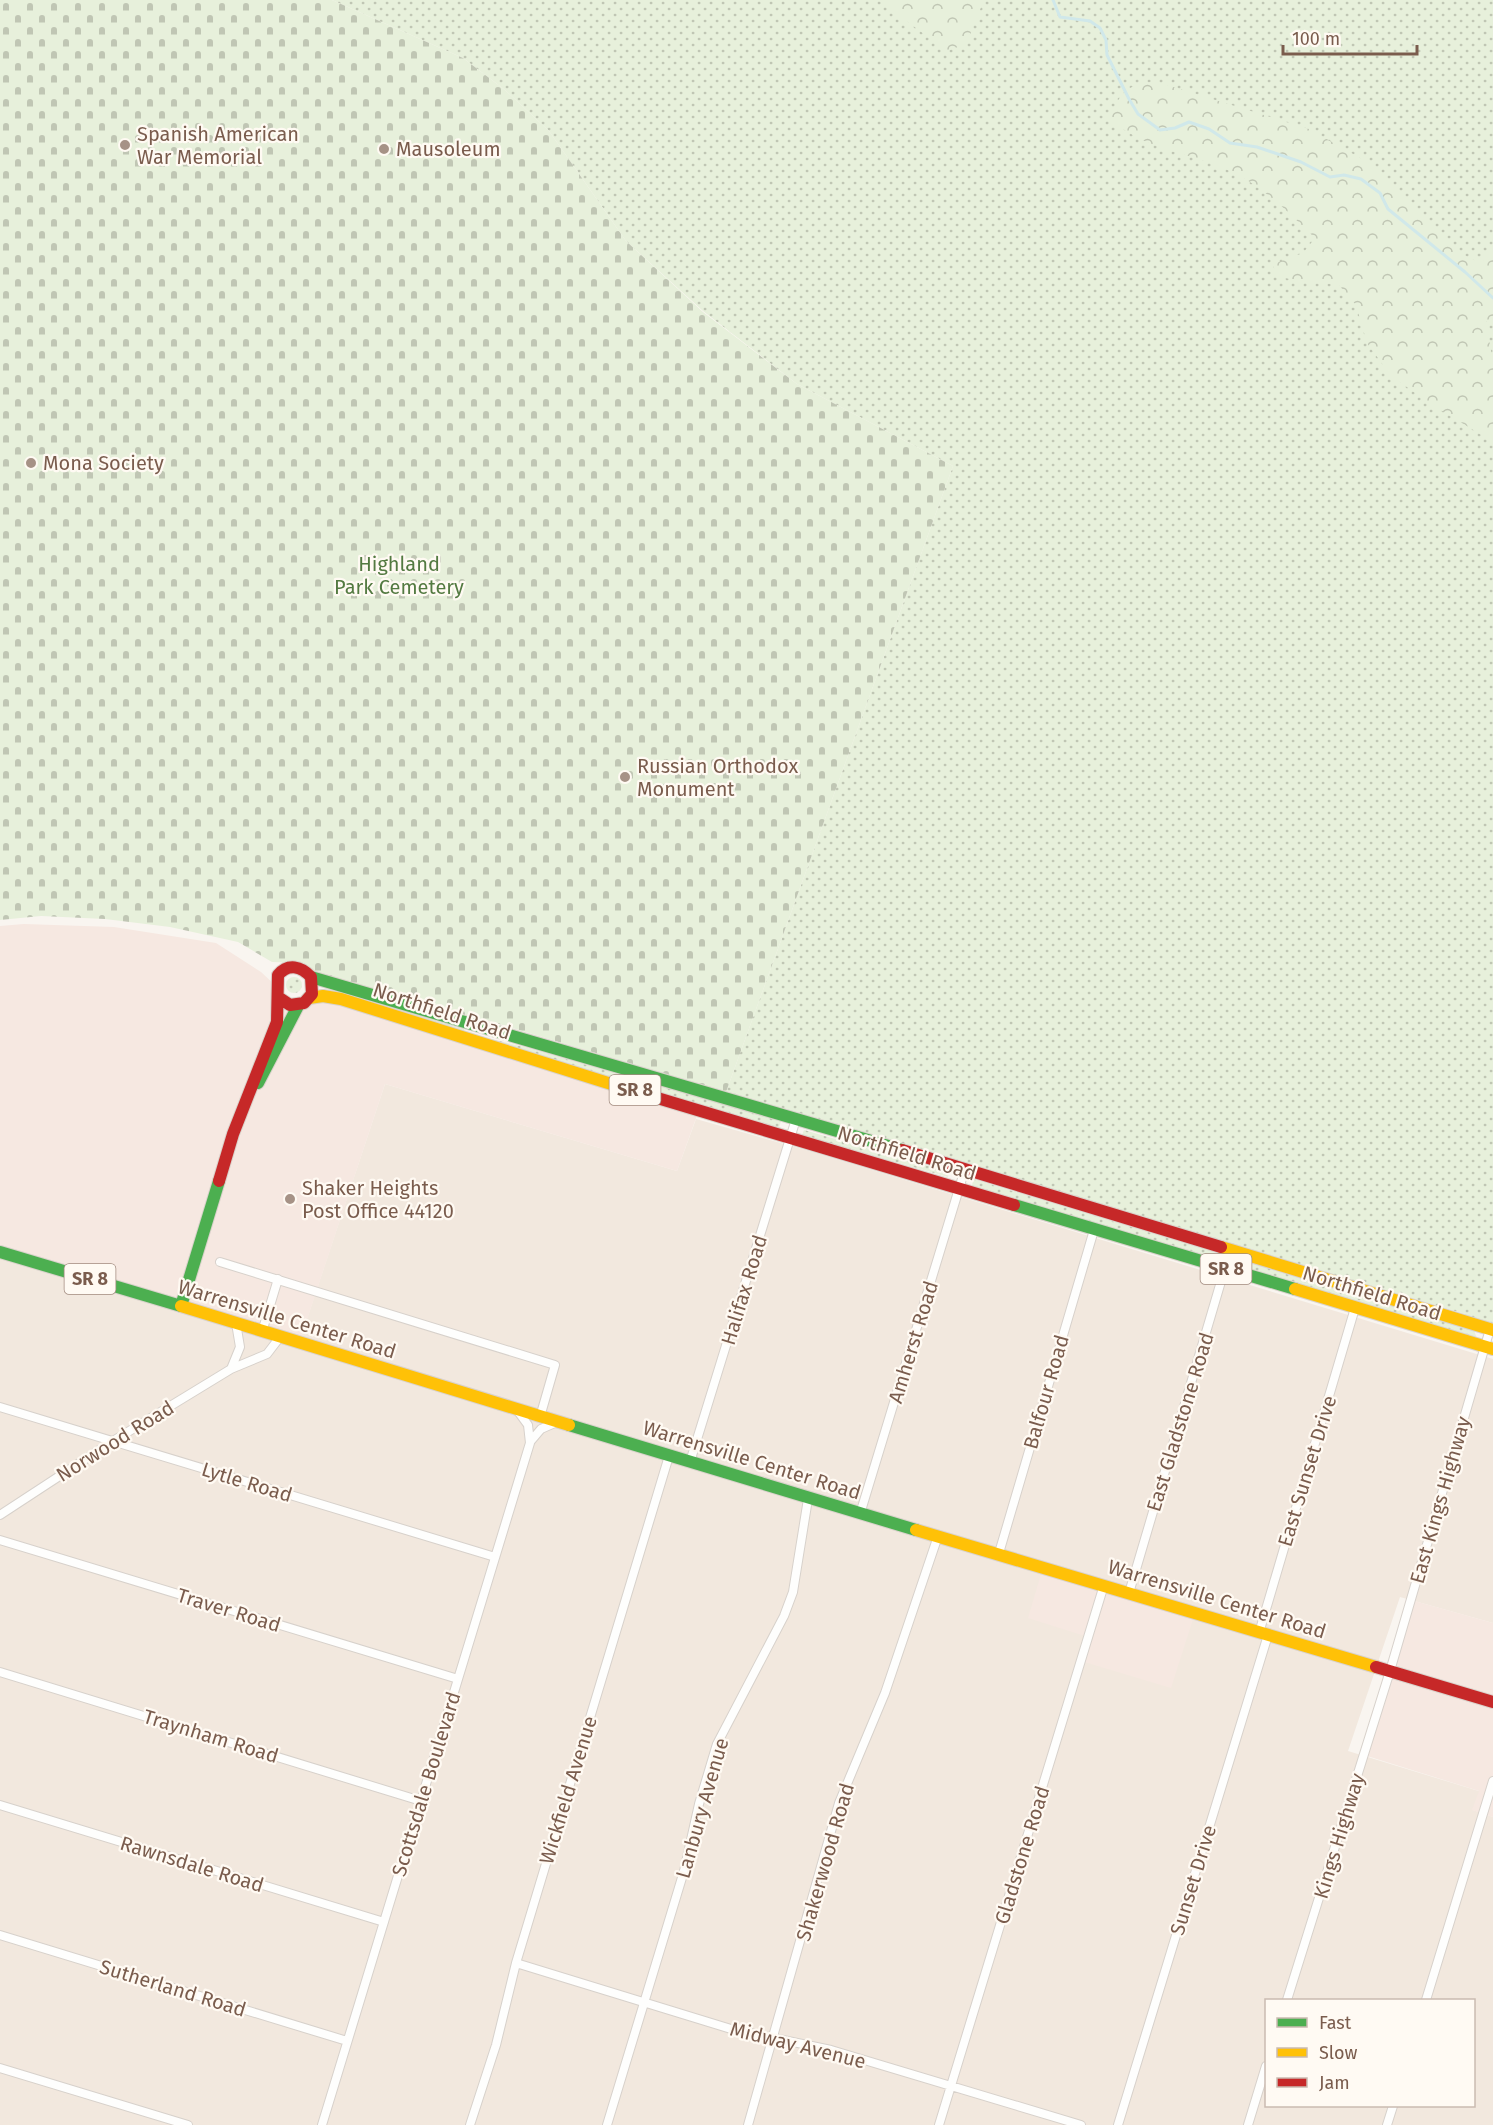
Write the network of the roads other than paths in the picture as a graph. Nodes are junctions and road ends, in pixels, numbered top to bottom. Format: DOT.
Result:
graph roads {
  1 [pos="311,977"];
  2 [pos="278,997"];
  3 [pos="304,1001"];
  4 [pos="244,1105"];
  5 [pos="796,1119"];
  6 [pos="790,1138"];
  7 [pos="965,1169"];
  8 [pos="959,1189"];
  9 [pos="1094,1230"];
  10 [pos="1230,1251"];
  11 [pos="0,1252"];
  12 [pos="220,1262"];
  13 [pos="1225,1269"];
  14 [pos="278,1279"];
  15 [pos="181,1306"];
  16 [pos="1355,1308"];
  17 [pos="236,1323"];
  18 [pos="1492,1330"];
  19 [pos="262,1332"];
  20 [pos="280,1337"];
  21 [pos="1489,1348"];
  22 [pos="231,1369"];
  23 [pos="0,1407"];
  24 [pos="517,1410"];
  25 [pos="540,1417"];
  26 [pos="558,1422"];
  27 [pos="113,1441"];
  28 [pos="530,1443"];
  29 [pos="669,1456"];
  30 [pos="690,1462"];
  31 [pos="808,1498"];
  32 [pos="860,1514"];
  33 [pos="0,1515"];
  34 [pos="938,1536"];
  35 [pos="0,1540"];
  36 [pos="999,1553"];
  37 [pos="495,1557"];
  38 [pos="1104,1585"];
  39 [pos="1129,1593"];
  40 [pos="1264,1634"];
  41 [pos="1390,1671"];
  42 [pos="0,1672"];
  43 [pos="458,1679"];
  44 [pos="1493,1702"];
  45 [pos="1493,1781"];
  46 [pos="421,1801"];
  47 [pos="0,1805"];
  48 [pos="384,1922"];
  49 [pos="0,1935"];
  50 [pos="516,1963"];
  51 [pos="1288,1999"];
  52 [pos="1427,1999"];
  53 [pos="644,2002"];
  54 [pos="774,2036"];
  55 [pos="346,2041"];
  56 [pos="0,2068"];
  57 [pos="1265,2069"];
  58 [pos="951,2087"];
  59 [pos="1393,2107"];
  60 [pos="188,2125"];
  61 [pos="322,2125"];
  62 [pos="470,2125"];
  63 [pos="607,2125"];
  64 [pos="748,2125"];
  65 [pos="939,2125"];
  66 [pos="1081,2125"];
  67 [pos="1118,2125"];
  68 [pos="1248,2125"];
  69 [pos="1387,2125"];
  1 -- 2 [label="main road, SR 8"];
  1 -- 3 [label="main road"];
  1 -- 5 [label="main road, Northfield Road / SR 8"];
  2 -- 3 [label="main road"];
  2 -- 4 [label="main road, SR 8"];
  3 -- 4 [label="main road, SR 8"];
  3 -- 6 [label="main road, Northfield Road / SR 8"];
  4 -- 15 [label="main road, SR 8"];
  5 -- 6 [label="street, Halifax Road"];
  5 -- 7 [label="main road, Northfield Road / SR 8"];
  6 -- 8 [label="main road, Northfield Road / SR 8"];
  6 -- 30 [label="street, Halifax Road"];
  7 -- 8 [label="street, Amherst Road"];
  7 -- 10 [label="main road, Northfield Road / SR 8"];
  8 -- 9 [label="main road, Northfield Road / SR 8"];
  8 -- 32 [label="street, Amherst Road"];
  9 -- 13 [label="main road, Northfield Road / SR 8"];
  9 -- 36 [label="street, Balfour Road"];
  10 -- 13 [label="street, East Gladstone Road"];
  10 -- 18 [label="main road, Northfield Road / SR 8"];
  11 -- 15 [label="main road, Warrensville Center Road / SR 8"];
  12 -- 14 [label="street, Warrensville Center Road"];
  13 -- 16 [label="main road, Northfield Road / SR 8"];
  13 -- 39 [label="street, East Gladstone Road"];
  14 -- 19 [label="street"];
  14 -- 25 [label="street, Warrensville Center Road"];
  15 -- 17 [label="main road, Warrensville Center Road"];
  16 -- 21 [label="main road, Northfield Road / SR 8"];
  16 -- 40 [label="street, East Sunset Drive"];
  17 -- 19 [label="main road, Warrensville Center Road"];
  17 -- 22 [label="street"];
  18 -- 21 [label="street, East Kings Highway"];
  19 -- 20 [label="main road, Warrensville Center Road"];
  20 -- 22 [label="street, Norwood Road"];
  20 -- 24 [label="main road, Warrensville Center Road"];
  21 -- 41 [label="street, East Kings Highway"];
  22 -- 27 [label="street, Norwood Road"];
  23 -- 27 [label="street, Lytle Road"];
  24 -- 25 [label="main road, Warrensville Center Road"];
  24 -- 28 [label="street"];
  25 -- 26 [label="main road, Warrensville Center Road"];
  26 -- 28 [label="street"];
  26 -- 29 [label="main road, Warrensville Center Road"];
  27 -- 33 [label="street, Norwood Road"];
  27 -- 37 [label="street, Lytle Road"];
  28 -- 37 [label="street, Scottsdale Boulevard"];
  29 -- 30 [label="main road, Warrensville Center Road"];
  29 -- 50 [label="street, Wickfield Avenue"];
  30 -- 31 [label="main road, Warrensville Center Road"];
  31 -- 32 [label="main road, Warrensville Center Road"];
  31 -- 53 [label="street, Lanbury Avenue"];
  32 -- 34 [label="main road, Warrensville Center Road"];
  34 -- 36 [label="main road, Warrensville Center Road"];
  34 -- 54 [label="street, Shakerwood Road"];
  35 -- 43 [label="street, Traver Road"];
  36 -- 38 [label="main road, Warrensville Center Road"];
  37 -- 43 [label="street, Scottsdale Boulevard"];
  38 -- 39 [label="main road, Warrensville Center Road"];
  38 -- 58 [label="street, Gladstone Road"];
  39 -- 40 [label="main road, Warrensville Center Road"];
  40 -- 41 [label="main road, Warrensville Center Road"];
  40 -- 67 [label="street, Sunset Drive"];
  41 -- 44 [label="main road, Warrensville Center Road"];
  41 -- 51 [label="street, Kings Highway"];
  42 -- 46 [label="street, Traynham Road"];
  43 -- 46 [label="street, Scottsdale Boulevard"];
  45 -- 52 [label="street"];
  46 -- 48 [label="street, Scottsdale Boulevard"];
  47 -- 48 [label="street, Rawnsdale Road"];
  48 -- 55 [label="street, Scottsdale Boulevard"];
  49 -- 55 [label="street, Sutherland Road"];
  50 -- 53 [label="street, Midway Avenue"];
  50 -- 62 [label="street, Wickfield Avenue"];
  53 -- 54 [label="street, Midway Avenue"];
  53 -- 63 [label="street, Lanbury Avenue"];
  54 -- 58 [label="street, Midway Avenue"];
  54 -- 64 [label="street, Shakerwood Road"];
  55 -- 61 [label="street, Scottsdale Boulevard"];
  56 -- 60 [label="street"];
  57 -- 68 [label="street"];
  58 -- 65 [label="street, Gladstone Road"];
  58 -- 66 [label="street, Midway Avenue"];
  59 -- 69 [label="street"];
}
